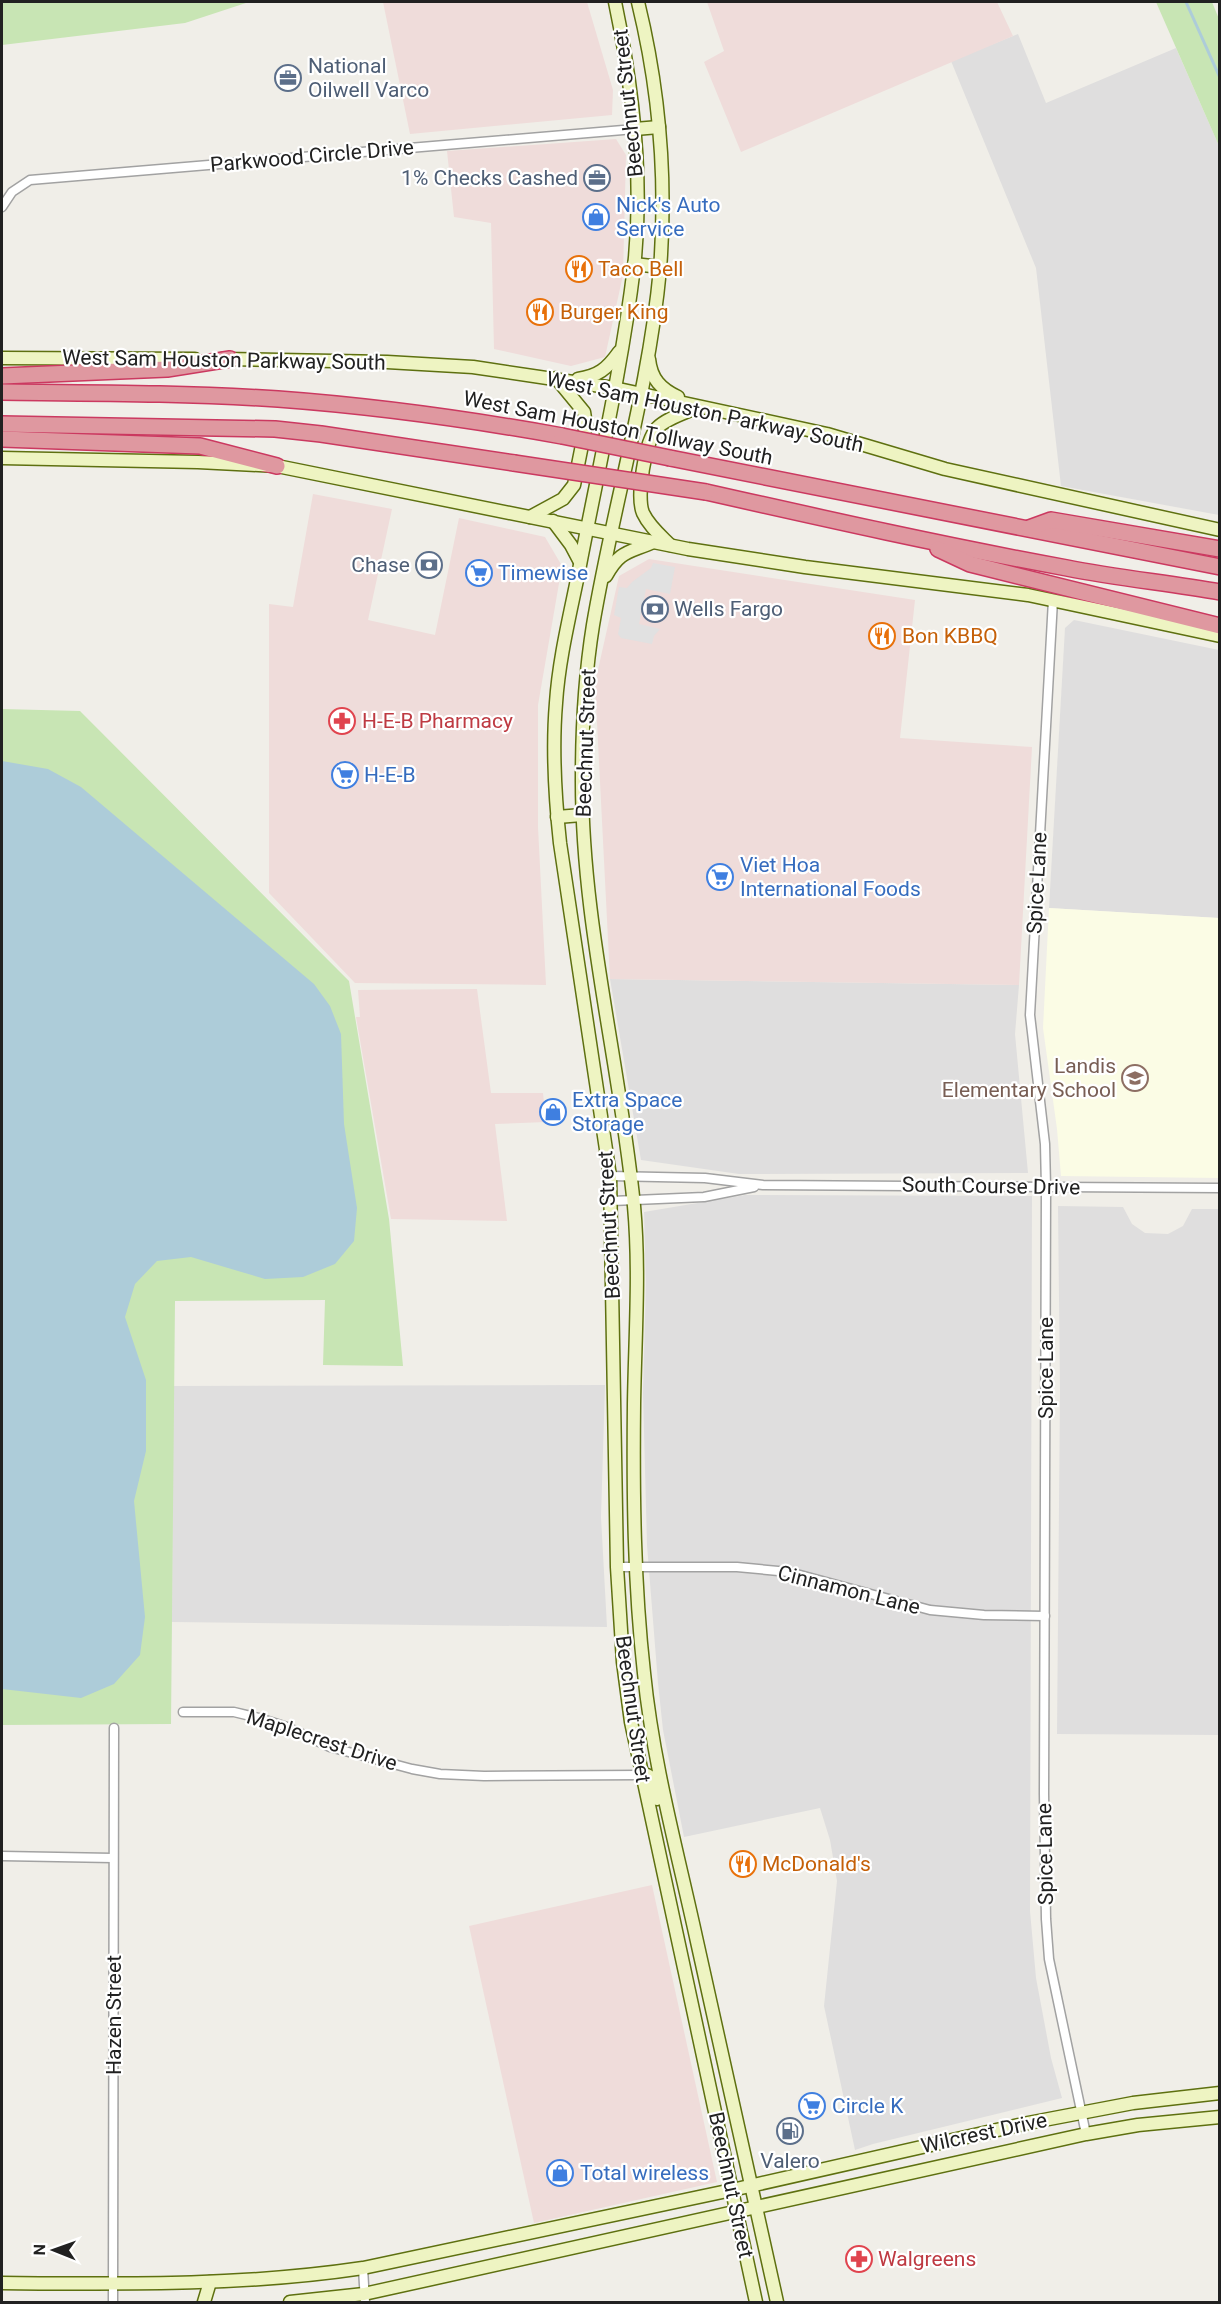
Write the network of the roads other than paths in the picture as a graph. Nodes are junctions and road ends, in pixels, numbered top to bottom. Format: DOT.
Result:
graph roads {
  1 [pos="615,2"];
  2 [pos="638,2"];
  3 [pos="659,127"];
  4 [pos="634,129"];
  5 [pos="2,207"];
  6 [pos="634,264"];
  7 [pos="660,267"];
  8 [pos="621,349"];
  9 [pos="648,349"];
  10 [pos="2,358"];
  11 [pos="230,360"];
  12 [pos="2,376"];
  13 [pos="561,379"];
  14 [pos="614,388"];
  15 [pos="2,392"];
  16 [pos="640,394"];
  17 [pos="698,407"];
  18 [pos="2,424"];
  19 [pos="2,439"];
  20 [pos="2,458"];
  21 [pos="277,466"];
  22 [pos="530,517"];
  23 [pos="554,521"];
  24 [pos="587,528"];
  25 [pos="1028,529"];
  26 [pos="1220,530"];
  27 [pos="612,533"];
  28 [pos="920,539"];
  29 [pos="654,542"];
  30 [pos="670,546"];
  31 [pos="1220,549"];
  32 [pos="580,562"];
  33 [pos="1220,567"];
  34 [pos="601,585"];
  35 [pos="1220,592"];
  36 [pos="1053,600"];
  37 [pos="1220,626"];
  38 [pos="1220,636"];
  39 [pos="582,815"];
  40 [pos="557,817"];
  41 [pos="599,973"];
  42 [pos="580,977"];
  43 [pos="610,1176"];
  44 [pos="630,1176"];
  45 [pos="763,1185"];
  46 [pos="1046,1187"];
  47 [pos="1220,1188"];
  48 [pos="612,1201"];
  49 [pos="633,1201"];
  50 [pos="614,1409"];
  51 [pos="634,1411"];
  52 [pos="617,1567"];
  53 [pos="637,1567"];
  54 [pos="1045,1616"];
  55 [pos="183,1712"];
  56 [pos="114,1728"];
  57 [pos="641,1775"];
  58 [pos="666,1807"];
  59 [pos="2,1856"];
  60 [pos="113,1858"];
  61 [pos="682,1875"];
  62 [pos="664,1879"];
  63 [pos="715,2020"];
  64 [pos="696,2025"];
  65 [pos="1220,2093"];
  66 [pos="1081,2112"];
  67 [pos="1220,2117"];
  68 [pos="1086,2134"];
  69 [pos="911,2149"];
  70 [pos="918,2171"];
  71 [pos="750,2186"];
  72 [pos="732,2190"];
  73 [pos="755,2207"];
  74 [pos="736,2210"];
  75 [pos="566,2226"];
  76 [pos="570,2248"];
  77 [pos="363,2268"];
  78 [pos="210,2282"];
  79 [pos="2,2283"];
  80 [pos="114,2284"];
  81 [pos="364,2298"];
  82 [pos="113,2302"];
  83 [pos="204,2302"];
  84 [pos="290,2302"];
  85 [pos="756,2302"];
  86 [pos="777,2302"];
  1 -- 4 [label="main road, Beechnut Street"];
  2 -- 3 [label="main road, Beechnut Street"];
  3 -- 4 [label="main road"];
  3 -- 7 [label="main road, Beechnut Street"];
  4 -- 5 [label="street, Parkwood Circle Drive"];
  4 -- 6 [label="main road, Beechnut Street"];
  6 -- 7 [label="main road"];
  6 -- 8 [label="main road, Beechnut Street"];
  7 -- 9 [label="main road, Beechnut Street"];
  8 -- 13 [label="main road"];
  8 -- 14 [label="main road, Beechnut Street"];
  9 -- 16 [label="main road, Beechnut Street"];
  9 -- 17 [label="main road"];
  10 -- 11 [label="main road, West Sam Houston Parkway South"];
  11 -- 12 [label="highway"];
  11 -- 13 [label="main road, West Sam Houston Parkway South"];
  13 -- 14 [label="main road, West Sam Houston Parkway South"];
  13 -- 22 [label="main road"];
  14 -- 16 [label="main road, West Sam Houston Parkway South"];
  14 -- 24 [label="main road, Beechnut Street"];
  15 -- 25 [label="highway, West Sam Houston Tollway South, bridge"];
  16 -- 17 [label="main road, West Sam Houston Parkway South"];
  16 -- 27 [label="main road, Beechnut Street"];
  17 -- 26 [label="main road, West Sam Houston Parkway South"];
  17 -- 30 [label="main road"];
  18 -- 28 [label="highway, bridge"];
  19 -- 21 [label="highway"];
  20 -- 21 [label="main road"];
  21 -- 22 [label="main road"];
  22 -- 23 [label="main road"];
  23 -- 24 [label="main road"];
  23 -- 32 [label="main road"];
  24 -- 27 [label="main road"];
  24 -- 32 [label="main road, Beechnut Street"];
  25 -- 31 [label="highway"];
  25 -- 33 [label="highway, West Sam Houston Tollway South"];
  27 -- 29 [label="main road"];
  27 -- 34 [label="main road, Beechnut Street"];
  28 -- 35 [label="highway"];
  28 -- 37 [label="highway"];
  29 -- 30 [label="main road"];
  29 -- 34 [label="main road"];
  30 -- 36 [label="main road"];
  32 -- 40 [label="main road, Beechnut Street"];
  34 -- 39 [label="main road, Beechnut Street"];
  36 -- 38 [label="main road"];
  36 -- 46 [label="street, Spice Lane"];
  39 -- 40 [label="main road"];
  39 -- 41 [label="main road, Beechnut Street"];
  40 -- 42 [label="main road, Beechnut Street"];
  41 -- 42 [label="main road"];
  41 -- 44 [label="main road, Beechnut Street"];
  42 -- 43 [label="main road, Beechnut Street"];
  43 -- 44 [label="street, South Course Drive"];
  43 -- 48 [label="main road, Beechnut Street"];
  44 -- 45 [label="street, South Course Drive"];
  44 -- 49 [label="main road, Beechnut Street"];
  45 -- 46 [label="street, South Course Drive"];
  45 -- 49 [label="street, South Course Drive"];
  46 -- 47 [label="street, South Course Drive"];
  46 -- 54 [label="street, Spice Lane"];
  48 -- 49 [label="street, South Course Drive"];
  48 -- 50 [label="main road, Beechnut Street"];
  49 -- 51 [label="main road, Beechnut Street"];
  50 -- 51 [label="main road"];
  50 -- 52 [label="main road, Beechnut Street"];
  51 -- 53 [label="main road, Beechnut Street"];
  52 -- 53 [label="street, Cinnamon Lane"];
  52 -- 57 [label="main road, Beechnut Street"];
  53 -- 54 [label="street, Cinnamon Lane"];
  53 -- 58 [label="main road, Beechnut Street"];
  54 -- 66 [label="street, Spice Lane"];
  55 -- 57 [label="street, Maplecrest Drive"];
  56 -- 60 [label="street, Hazen Street"];
  57 -- 58 [label="main road"];
  57 -- 62 [label="main road, Beechnut Street"];
  58 -- 61 [label="main road, Beechnut Street"];
  59 -- 60 [label="street"];
  60 -- 80 [label="street, Hazen Street"];
  61 -- 62 [label="main road"];
  61 -- 63 [label="main road, Beechnut Street"];
  62 -- 64 [label="main road, Beechnut Street"];
  63 -- 64 [label="main road"];
  63 -- 71 [label="main road, Beechnut Street"];
  64 -- 72 [label="main road, Beechnut Street"];
  65 -- 66 [label="main road, Wilcrest Drive"];
  66 -- 68 [label="street, Spice Lane"];
  66 -- 69 [label="main road, Wilcrest Drive"];
  67 -- 68 [label="main road, Wilcrest Drive"];
  68 -- 70 [label="main road, Wilcrest Drive"];
  69 -- 70 [label="main road"];
  69 -- 71 [label="main road, Wilcrest Drive"];
  70 -- 73 [label="main road, Wilcrest Drive"];
  71 -- 72 [label="main road, Wilcrest Drive"];
  71 -- 73 [label="main road, Beechnut Street"];
  72 -- 74 [label="main road, Beechnut Street"];
  72 -- 75 [label="main road, Wilcrest Drive"];
  73 -- 74 [label="main road, Wilcrest Drive"];
  73 -- 86 [label="main road, Beechnut Street"];
  74 -- 76 [label="main road, Wilcrest Drive"];
  74 -- 85 [label="main road, Beechnut Street"];
  75 -- 76 [label="main road"];
  75 -- 77 [label="main road, Wilcrest Drive"];
  76 -- 81 [label="main road, Wilcrest Drive"];
  77 -- 78 [label="main road, Wilcrest Drive"];
  77 -- 81 [label="street"];
  78 -- 80 [label="main road, Wilcrest Drive"];
  78 -- 83 [label="main road"];
  79 -- 80 [label="main road, Wilcrest Drive"];
  80 -- 82 [label="street, Hazen Street"];
  81 -- 84 [label="main road, Wilcrest Drive"];
}
